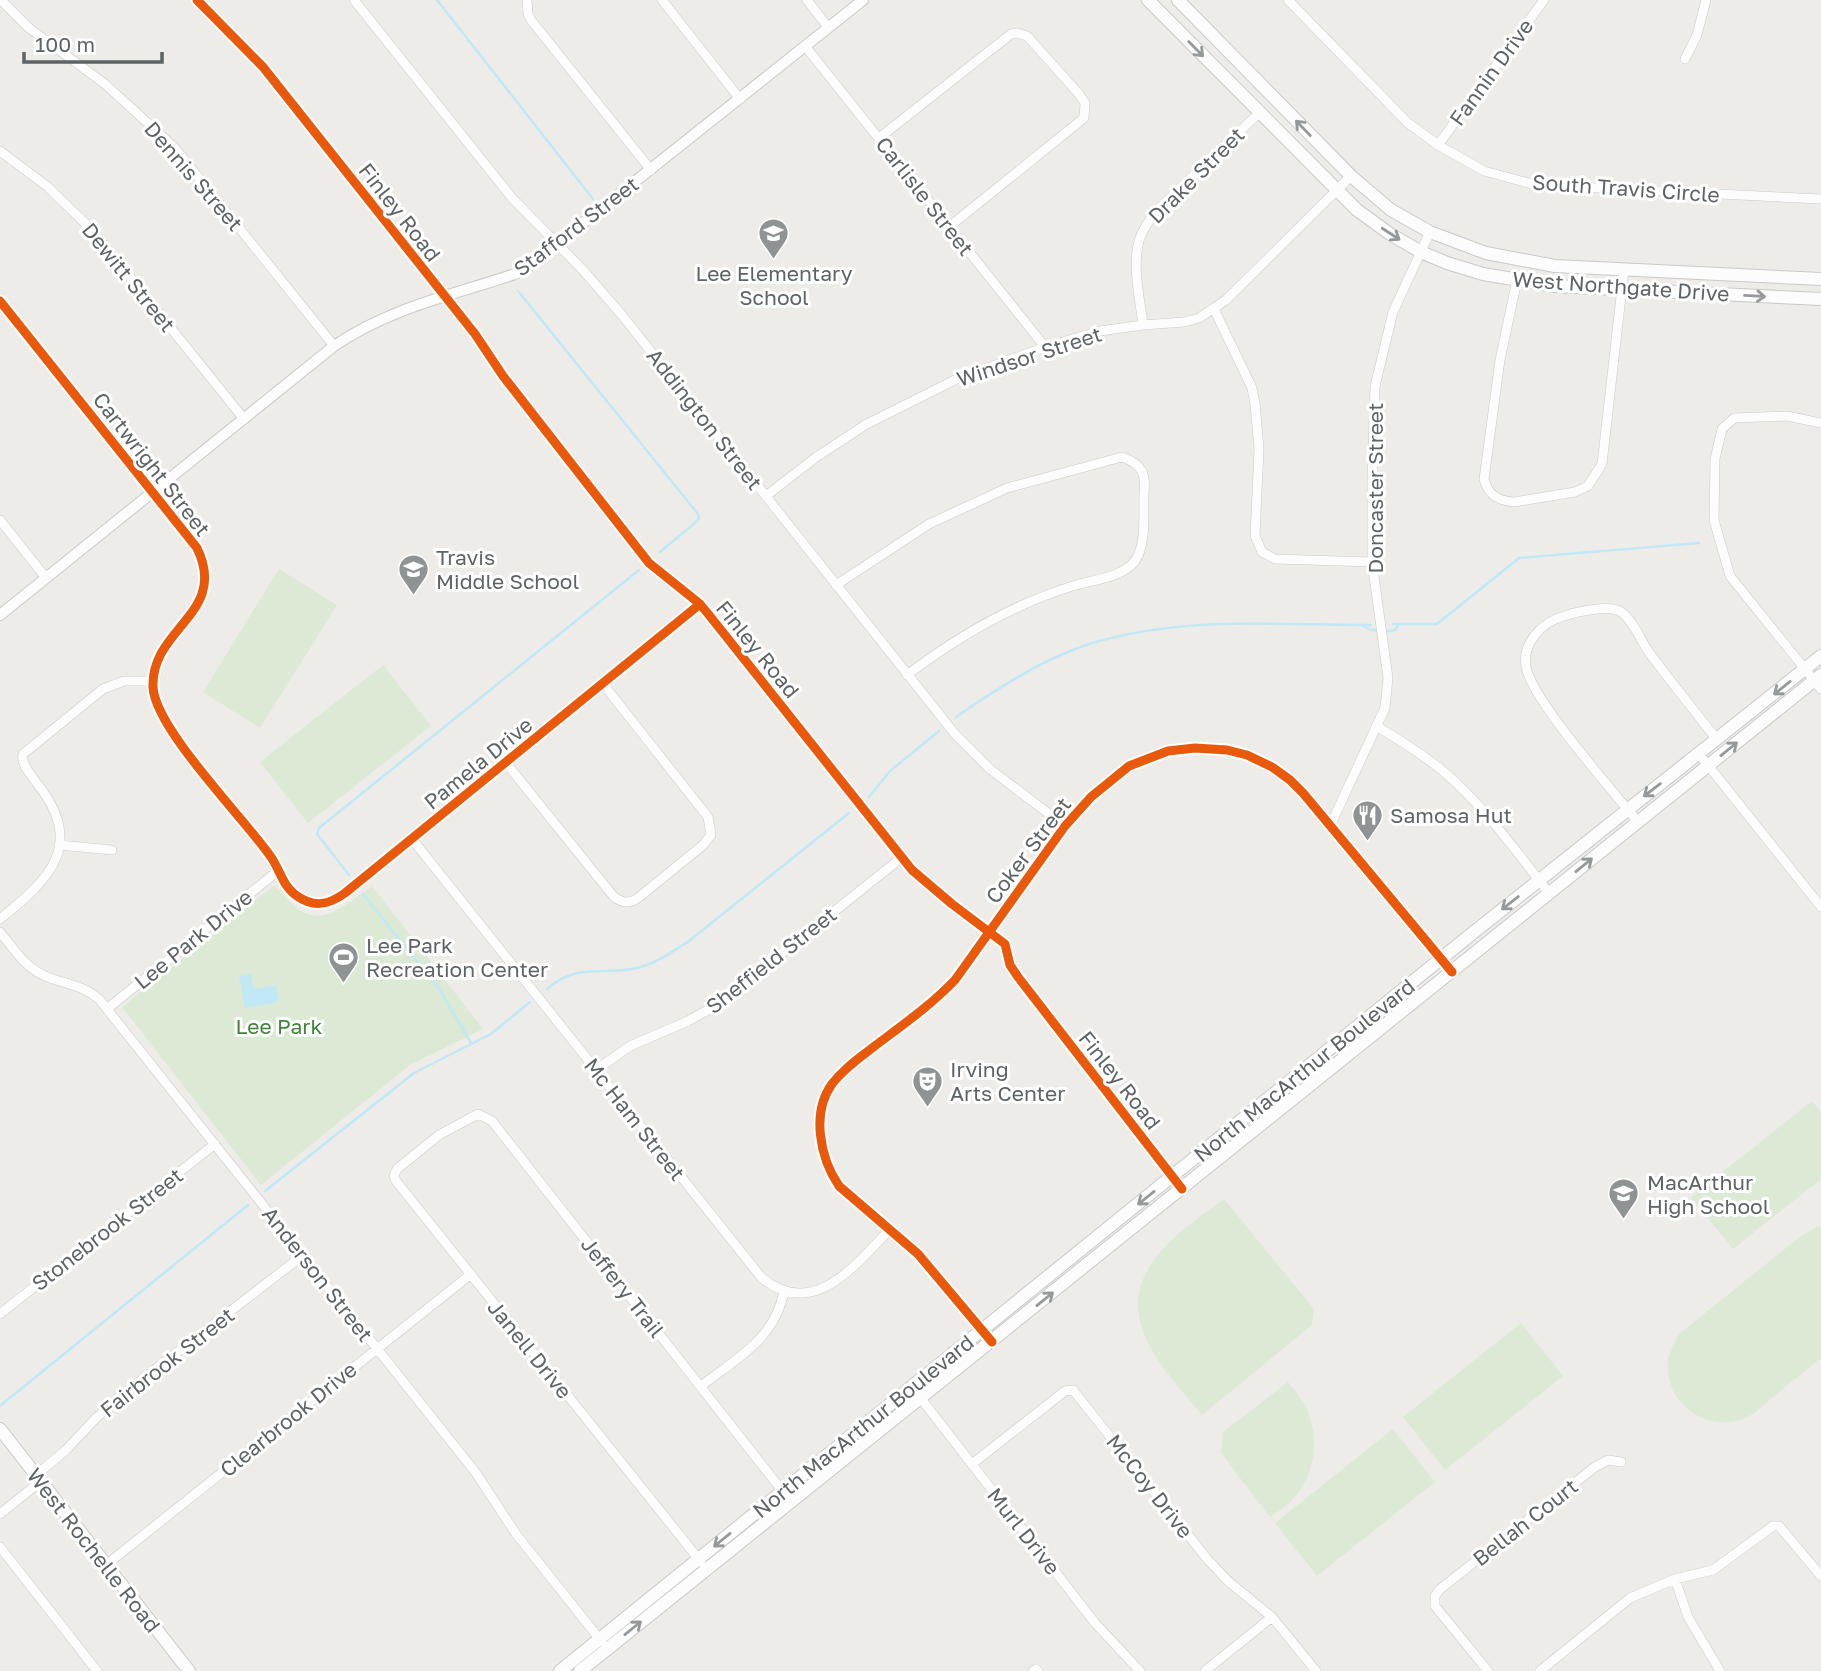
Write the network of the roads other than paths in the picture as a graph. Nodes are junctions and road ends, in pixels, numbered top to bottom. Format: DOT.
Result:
graph roads {
  1 [pos="1,0"];
  2 [pos="197,0"];
  3 [pos="354,0"];
  4 [pos="527,0"];
  5 [pos="662,0"];
  6 [pos="807,0"];
  7 [pos="863,0"];
  8 [pos="1148,0"];
  9 [pos="1178,0"];
  10 [pos="1288,0"];
  11 [pos="1544,0"];
  12 [pos="1706,0"];
  13 [pos="828,27"];
  14 [pos="806,46"];
  15 [pos="1685,59"];
  16 [pos="740,99"];
  17 [pos="1259,113"];
  18 [pos="879,138"];
  19 [pos="1438,145"];
  20 [pos="0,150"];
  21 [pos="652,170"];
  22 [pos="1351,176"];
  23 [pos="1337,192"];
  24 [pos="1821,199"];
  25 [pos="949,227"];
  26 [pos="1430,232"];
  27 [pos="556,243"];
  28 [pos="1421,252"];
  29 [pos="1624,270"];
  30 [pos="1821,279"];
  31 [pos="1517,281"];
  32 [pos="1623,290"];
  33 [pos="444,295"];
  34 [pos="1821,299"];
  35 [pos="0,301"];
  36 [pos="1214,309"];
  37 [pos="1143,325"];
  38 [pos="334,346"];
  39 [pos="1045,347"];
  40 [pos="244,419"];
  41 [pos="1821,423"];
  42 [pos="153,492"];
  43 [pos="766,496"];
  44 [pos="0,520"];
  45 [pos="1373,562"];
  46 [pos="46,578"];
  47 [pos="836,585"];
  48 [pos="700,604"];
  49 [pos="0,615"];
  50 [pos="1821,656"];
  51 [pos="1806,668"];
  52 [pos="907,675"];
  53 [pos="153,681"];
  54 [pos="1819,681"];
  55 [pos="603,684"];
  56 [pos="1376,726"];
  57 [pos="1717,740"];
  58 [pos="1699,754"];
  59 [pos="506,763"];
  60 [pos="1708,766"];
  61 [pos="1627,809"];
  62 [pos="1638,822"];
  63 [pos="1065,826"];
  64 [pos="1330,826"];
  65 [pos="412,839"];
  66 [pos="59,845"];
  67 [pos="112,850"];
  68 [pos="901,858"];
  69 [pos="279,870"];
  70 [pos="1539,880"];
  71 [pos="1549,893"];
  72 [pos="1821,907"];
  73 [pos="0,919"];
  74 [pos="0,932"];
  75 [pos="989,932"];
  76 [pos="1441,959"];
  77 [pos="1452,972"];
  78 [pos="1380,1008"];
  79 [pos="107,1009"];
  80 [pos="1391,1021"];
  81 [pos="1319,1058"];
  82 [pos="596,1070"];
  83 [pos="1329,1070"];
  84 [pos="439,1135"];
  85 [pos="1218,1140"];
  86 [pos="215,1144"];
  87 [pos="1228,1152"];
  88 [pos="1173,1176"];
  89 [pos="1182,1189"];
  90 [pos="889,1230"];
  91 [pos="303,1255"];
  92 [pos="471,1274"];
  93 [pos="784,1292"];
  94 [pos="0,1314"];
  95 [pos="982,1330"];
  96 [pos="992,1342"];
  97 [pos="377,1349"];
  98 [pos="701,1387"];
  99 [pos="912,1387"];
  100 [pos="921,1398"];
  101 [pos="0,1429"];
  102 [pos="1622,1461"];
  103 [pos="972,1464"];
  104 [pos="38,1478"];
  105 [pos="783,1491"];
  106 [pos="791,1502"];
  107 [pos="0,1514"];
  108 [pos="0,1547"];
  109 [pos="702,1564"];
  110 [pos="106,1565"];
  111 [pos="1821,1576"];
  112 [pos="1675,1579"];
  113 [pos="1272,1617"];
  114 [pos="604,1644"];
  115 [pos="97,1671"];
  116 [pos="189,1671"];
  117 [pos="560,1671"];
  118 [pos="580,1671"];
  119 [pos="1140,1671"];
  120 [pos="1205,1671"];
  121 [pos="1316,1671"];
  122 [pos="1488,1671"];
  123 [pos="1540,1671"];
  124 [pos="1720,1671"];
  1 -- 38 [label="street, Dennis Street"];
  2 -- 33 [label="street, Finley Road"];
  3 -- 27 [label="street, Addington Street"];
  4 -- 21 [label="street"];
  5 -- 16 [label="street"];
  6 -- 13 [label="street"];
  7 -- 13 [label="street, Stafford Street"];
  8 -- 17 [label="main road, West Northgate Drive, one-way"];
  22 -- 9 [label="main road, West Northgate Drive, one-way"];
  10 -- 19 [label="street, South Travis Circle"];
  11 -- 19 [label="street, Fannin Drive"];
  12 -- 15 [label="street"];
  13 -- 14 [label="street, Stafford Street"];
  14 -- 16 [label="street, Stafford Street"];
  14 -- 18 [label="street, Carlisle Street"];
  16 -- 21 [label="street, Stafford Street"];
  17 -- 23 [label="main road, West Northgate Drive"];
  17 -- 37 [label="street, Drake Street"];
  18 -- 25 [label="street, Carlisle Street"];
  18 -- 25 [label="street"];
  19 -- 24 [label="street, South Travis Circle"];
  20 -- 40 [label="street, Dewitt Street"];
  21 -- 27 [label="street, Stafford Street"];
  22 -- 23 [label="street, Windsor Street"];
  22 -- 26 [label="main road, West Northgate Drive"];
  23 -- 28 [label="main road, West Northgate Drive, one-way"];
  23 -- 36 [label="street, Windsor Street"];
  25 -- 39 [label="street, Carlisle Street"];
  26 -- 28 [label="street, Doncaster Street"];
  26 -- 29 [label="main road, West Northgate Drive"];
  27 -- 33 [label="street, Stafford Street"];
  27 -- 43 [label="street, Addington Street"];
  28 -- 31 [label="main road, West Northgate Drive"];
  28 -- 45 [label="street, Doncaster Street"];
  29 -- 30 [label="main road, West Northgate Drive"];
  29 -- 32 [label="street"];
  31 -- 32 [label="main road, West Northgate Drive"];
  31 -- 32 [label="street"];
  32 -- 34 [label="main road, West Northgate Drive, one-way"];
  33 -- 38 [label="street, Stafford Street"];
  33 -- 48 [label="street, Finley Road"];
  35 -- 42 [label="street, Cartwright Street"];
  36 -- 37 [label="street, Windsor Street"];
  36 -- 45 [label="street"];
  37 -- 39 [label="street, Windsor Street"];
  38 -- 40 [label="street, Stafford Street"];
  39 -- 43 [label="street, Windsor Street"];
  40 -- 42 [label="street, Stafford Street"];
  41 -- 51 [label="street"];
  42 -- 46 [label="street, Stafford Street"];
  42 -- 53 [label="street, Cartwright Street"];
  43 -- 47 [label="street, Addington Street"];
  44 -- 46 [label="street"];
  45 -- 56 [label="street, Doncaster Street"];
  46 -- 49 [label="street, Stafford Street"];
  47 -- 52 [label="street, Addington Street"];
  47 -- 52 [label="street"];
  48 -- 55 [label="street, Pamela Drive"];
  48 -- 68 [label="street, Finley Road"];
  50 -- 51 [label="main road, North MacArthur Boulevard"];
  51 -- 54 [label="street"];
  51 -- 57 [label="main road, North MacArthur Boulevard, one-way"];
  52 -- 63 [label="street, Addington Street"];
  53 -- 66 [label="street"];
  53 -- 69 [label="street"];
  60 -- 54 [label="main road, North MacArthur Boulevard, one-way"];
  55 -- 59 [label="street, Pamela Drive"];
  55 -- 59 [label="street"];
  56 -- 64 [label="street, Doncaster Street"];
  56 -- 70 [label="street"];
  57 -- 58 [label="main road, North MacArthur Boulevard"];
  57 -- 61 [label="street"];
  58 -- 60 [label="street"];
  58 -- 61 [label="main road, North MacArthur Boulevard, one-way"];
  59 -- 65 [label="street, Pamela Drive"];
  60 -- 62 [label="main road, North MacArthur Boulevard"];
  60 -- 72 [label="street"];
  61 -- 62 [label="street"];
  61 -- 70 [label="main road, North MacArthur Boulevard"];
  71 -- 62 [label="main road, North MacArthur Boulevard, one-way"];
  63 -- 64 [label="street, Coker Street"];
  63 -- 75 [label="street, Coker Street"];
  64 -- 76 [label="street, Coker Street"];
  65 -- 69 [label="street, Pamela Drive"];
  65 -- 82 [label="street, Mc Ham Street"];
  66 -- 67 [label="street"];
  66 -- 73 [label="street"];
  68 -- 75 [label="street, Finley Road"];
  68 -- 82 [label="street, Sheffield Street"];
  69 -- 79 [label="street, Lee Park Drive"];
  70 -- 71 [label="street"];
  70 -- 76 [label="main road, North MacArthur Boulevard, one-way"];
  71 -- 77 [label="main road, North MacArthur Boulevard"];
  74 -- 79 [label="street, Anderson Street"];
  75 -- 88 [label="street, Finley Road"];
  75 -- 90 [label="street, Coker Street"];
  76 -- 77 [label="street, Coker Street"];
  76 -- 78 [label="main road, North MacArthur Boulevard"];
  77 -- 80 [label="main road, North MacArthur Boulevard"];
  78 -- 80 [label="main road"];
  78 -- 81 [label="main road, North MacArthur Boulevard"];
  79 -- 86 [label="street, Anderson Street"];
  80 -- 83 [label="main road, North MacArthur Boulevard"];
  81 -- 83 [label="main road"];
  81 -- 85 [label="main road, North MacArthur Boulevard"];
  82 -- 93 [label="street, Mc Ham Street"];
  83 -- 87 [label="main road, North MacArthur Boulevard"];
  84 -- 92 [label="street, Janell Drive"];
  84 -- 98 [label="street, Jeffery Trail"];
  85 -- 87 [label="main road"];
  85 -- 88 [label="main road, North MacArthur Boulevard"];
  86 -- 91 [label="street, Anderson Street"];
  86 -- 94 [label="street, Stonebrook Street"];
  87 -- 89 [label="main road, North MacArthur Boulevard"];
  88 -- 89 [label="street, Finley Road"];
  88 -- 95 [label="main road, North MacArthur Boulevard, one-way"];
  96 -- 89 [label="main road, North MacArthur Boulevard, one-way"];
  90 -- 93 [label="street"];
  90 -- 95 [label="street, Coker Street"];
  91 -- 97 [label="street, Anderson Street"];
  91 -- 104 [label="street, Fairbrook Street"];
  92 -- 97 [label="street, Clearbrook Drive"];
  92 -- 109 [label="street, Janell Drive"];
  93 -- 98 [label="street"];
  95 -- 96 [label="street, Coker Street"];
  95 -- 99 [label="main road, North MacArthur Boulevard"];
  96 -- 100 [label="main road, North MacArthur Boulevard"];
  97 -- 110 [label="street, Clearbrook Drive"];
  97 -- 114 [label="street, Anderson Street"];
  98 -- 105 [label="street, Jeffery Trail"];
  99 -- 100 [label="street, Murl Drive"];
  99 -- 105 [label="main road, North MacArthur Boulevard"];
  100 -- 103 [label="street, Murl Drive"];
  100 -- 106 [label="main road, North MacArthur Boulevard"];
  101 -- 104 [label="main road, West Rochelle Road"];
  102 -- 122 [label="street, Bellah Court"];
  103 -- 113 [label="street, McCoy Drive"];
  103 -- 119 [label="street, Murl Drive"];
  104 -- 107 [label="street, Fairbrook Street"];
  104 -- 110 [label="main road, West Rochelle Road"];
  105 -- 106 [label="street, Jeffery Trail"];
  105 -- 109 [label="main road, North MacArthur Boulevard, one-way"];
  106 -- 109 [label="main road, North MacArthur Boulevard"];
  108 -- 115 [label="street"];
  109 -- 114 [label="main road, North MacArthur Boulevard"];
  110 -- 116 [label="main road, West Rochelle Road"];
  111 -- 112 [label="street"];
  112 -- 123 [label="street"];
  112 -- 124 [label="street"];
  113 -- 120 [label="street"];
  113 -- 121 [label="street, McCoy Drive"];
  114 -- 117 [label="main road, North MacArthur Boulevard"];
  114 -- 118 [label="main road, North MacArthur Boulevard"];
}
